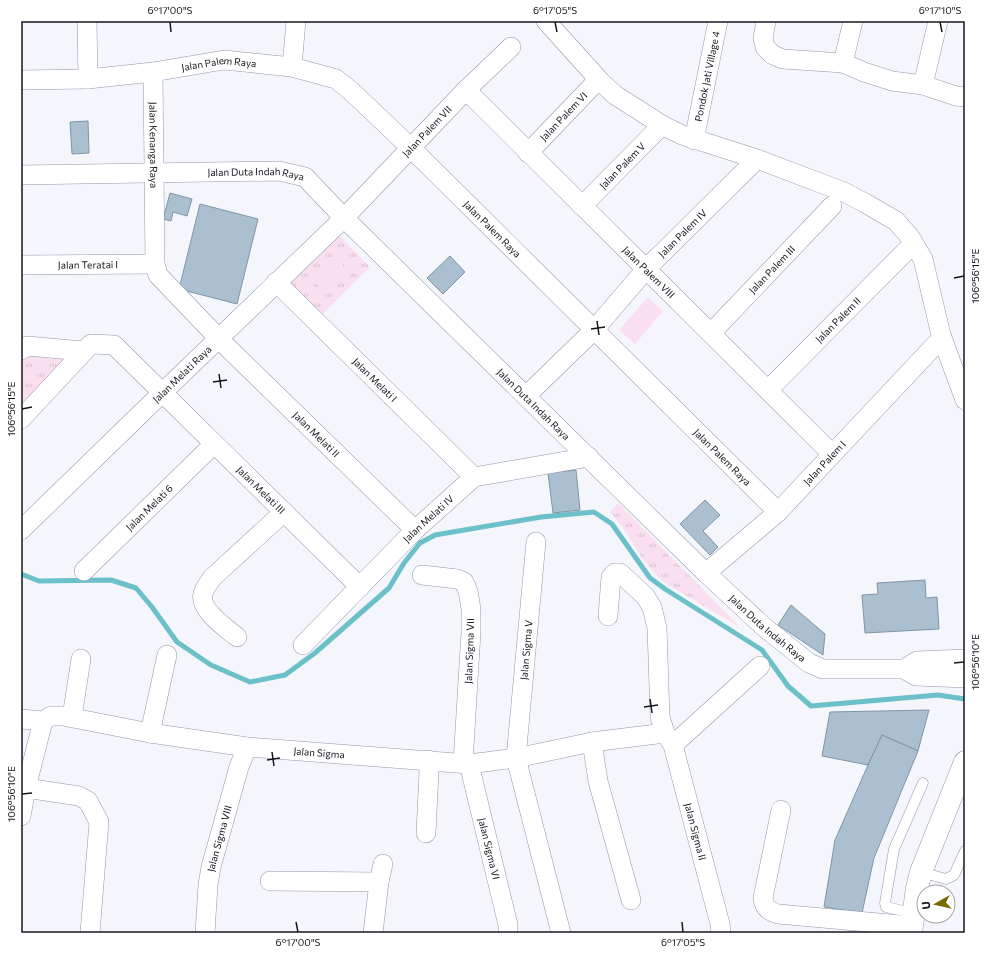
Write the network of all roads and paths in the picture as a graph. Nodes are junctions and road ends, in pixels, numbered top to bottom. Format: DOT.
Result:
graph roads {
  1 [pos="87,21"];
  2 [pos="296,21"];
  3 [pos="546,21"];
  4 [pos="718,21"];
  5 [pos="766,21"];
  6 [pos="853,21"];
  7 [pos="938,21"];
  8 [pos="511,47"];
  9 [pos="843,63"];
  10 [pos="292,67"];
  11 [pos="153,72"];
  12 [pos="88,79"];
  13 [pos="21,80"];
  14 [pos="598,80"];
  15 [pos="923,85"];
  16 [pos="466,90"];
  17 [pos="965,97"];
  18 [pos="662,125"];
  19 [pos="695,136"];
  20 [pos="411,148"];
  21 [pos="528,152"];
  22 [pos="757,159"];
  23 [pos="154,173"];
  24 [pos="21,175"];
  25 [pos="582,206"];
  26 [pos="832,206"];
  27 [pos="344,218"];
  28 [pos="908,249"];
  29 [pos="155,264"];
  30 [pos="21,266"];
  31 [pos="646,269"];
  32 [pos="276,282"];
  33 [pos="594,330"];
  34 [pos="214,333"];
  35 [pos="711,333"];
  36 [pos="936,344"];
  37 [pos="21,350"];
  38 [pos="83,351"];
  39 [pos="768,390"];
  40 [pos="162,392"];
  41 [pos="526,396"];
  42 [pos="965,400"];
  43 [pos="21,419"];
  44 [pos="214,444"];
  45 [pos="832,454"];
  46 [pos="588,457"];
  47 [pos="474,477"];
  48 [pos="284,512"];
  49 [pos="778,512"];
  50 [pos="21,530"];
  51 [pos="415,530"];
  52 [pos="536,542"];
  53 [pos="84,571"];
  54 [pos="706,573"];
  55 [pos="422,575"];
  56 [pos="360,587"];
  57 [pos="608,616"];
  58 [pos="237,637"];
  59 [pos="303,645"];
  60 [pos="167,656"];
  61 [pos="81,659"];
  62 [pos="965,659"];
  63 [pos="904,669"];
  64 [pos="755,671"];
  65 [pos="965,678"];
  66 [pos="72,717"];
  67 [pos="21,719"];
  68 [pos="43,721"];
  69 [pos="150,732"];
  70 [pos="669,739"];
  71 [pos="592,742"];
  72 [pos="247,747"];
  73 [pos="516,758"];
  74 [pos="428,760"];
  75 [pos="965,762"];
  76 [pos="466,764"];
  77 [pos="26,770"];
  78 [pos="923,783"];
  79 [pos="781,810"];
  80 [pos="21,816"];
  81 [pos="426,833"];
  82 [pos="965,851"];
  83 [pos="921,872"];
  84 [pos="270,881"];
  85 [pos="631,900"];
  86 [pos="912,924"];
  87 [pos="90,933"];
  88 [pos="204,933"];
  89 [pos="373,933"];
  90 [pos="508,933"];
  91 [pos="561,933"];
  92 [pos="721,933"];
  1 -- 12 [label="street"];
  2 -- 10 [label="street"];
  3 -- 14 [label="street"];
  4 -- 19 [label="street, Pondok Jati Village 4"];
  5 -- 9 [label="street"];
  6 -- 9 [label="street"];
  7 -- 15 [label="street"];
  8 -- 16 [label="street, Jalan Palem VII"];
  9 -- 15 [label="street"];
  10 -- 11 [label="street, Jalan Palem Raya"];
  10 -- 20 [label="street, Jalan Palem Raya"];
  11 -- 12 [label="street"];
  11 -- 23 [label="street, Jalan Kenanga Raya"];
  12 -- 13 [label="street"];
  14 -- 18 [label="street"];
  14 -- 21 [label="street, Jalan Palem VI"];
  15 -- 17 [label="street"];
  16 -- 20 [label="street, Jalan Palem VII"];
  16 -- 21 [label="street, Jalan Palem VIII"];
  18 -- 19 [label="street"];
  18 -- 25 [label="street, Jalan Palem V"];
  19 -- 22 [label="street"];
  20 -- 27 [label="street, Jalan Palem VII"];
  20 -- 33 [label="street, Jalan Palem Raya"];
  21 -- 25 [label="street, Jalan Palem VIII"];
  22 -- 31 [label="street, Jalan Palem IV"];
  22 -- 42 [label="street"];
  23 -- 24 [label="street, Jalan Duta Indah Raya"];
  23 -- 27 [label="street, Jalan Duta Indah Raya"];
  23 -- 29 [label="street, Jalan Kenanga Raya"];
  25 -- 31 [label="street, Jalan Palem VIII"];
  26 -- 35 [label="street, Jalan Palem III"];
  27 -- 32 [label="street, Jalan Melati Raya"];
  27 -- 41 [label="street, Jalan Duta Indah Raya"];
  28 -- 39 [label="street, Jalan Palem II"];
  29 -- 30 [label="street, Jalan Teratai I"];
  29 -- 34 [label="street, Jalan Kenanga Raya"];
  31 -- 33 [label="street, Jalan Palem IV"];
  31 -- 35 [label="street, Jalan Palem VIII"];
  32 -- 34 [label="street, Jalan Melati Raya"];
  32 -- 47 [label="street, Jalan Melati I"];
  33 -- 41 [label="street, Jalan Palem IV"];
  33 -- 49 [label="street, Jalan Palem Raya"];
  34 -- 40 [label="street, Jalan Melati Raya"];
  34 -- 51 [label="street, Jalan Melati II"];
  35 -- 39 [label="street, Jalan Palem VIII"];
  36 -- 45 [label="street, Jalan Palem I"];
  37 -- 38 [label="street"];
  38 -- 40 [label="street, Jalan Melati III"];
  38 -- 43 [label="street"];
  39 -- 45 [label="street, Jalan Palem VIII"];
  40 -- 44 [label="street, Jalan Melati III"];
  40 -- 50 [label="street, Jalan Melati Raya"];
  41 -- 46 [label="street, Jalan Duta Indah Raya"];
  44 -- 48 [label="street, Jalan Melati III"];
  44 -- 53 [label="street, Jalan Melati 6"];
  45 -- 49 [label="street, Jalan Palem I"];
  46 -- 47 [label="street"];
  46 -- 54 [label="street, Jalan Duta Indah Raya"];
  47 -- 51 [label="street, Jalan Melati IV"];
  48 -- 56 [label="street, Jalan Melati III"];
  48 -- 58 [label="street"];
  49 -- 54 [label="street, Jalan Palem I"];
  51 -- 56 [label="street, Jalan Melati IV"];
  52 -- 73 [label="street, Jalan Sigma V"];
  54 -- 63 [label="street, Jalan Duta Indah Raya"];
  55 -- 76 [label="street, Jalan Sigma VII"];
  56 -- 59 [label="street, Jalan Melati IV"];
  57 -- 70 [label="street, Jalan Sigma II"];
  60 -- 69 [label="street"];
  61 -- 66 [label="street"];
  62 -- 63 [label="street, Jalan Duta Indah Raya"];
  63 -- 65 [label="street, Jalan Duta Indah Raya"];
  64 -- 70 [label="street"];
  66 -- 68 [label="street, Jalan Sigma"];
  66 -- 69 [label="street, Jalan Sigma"];
  67 -- 68 [label="street, Jalan Sigma"];
  68 -- 77 [label="street"];
  69 -- 72 [label="street, Jalan Sigma"];
  70 -- 71 [label="street, Jalan Sigma"];
  70 -- 92 [label="street, Jalan Sigma II"];
  71 -- 73 [label="street, Jalan Sigma"];
  71 -- 85 [label="street"];
  72 -- 74 [label="street, Jalan Sigma"];
  72 -- 88 [label="street, Jalan Sigma VIII"];
  73 -- 76 [label="street, Jalan Sigma"];
  73 -- 91 [label="street"];
  74 -- 76 [label="street, Jalan Sigma"];
  74 -- 81 [label="street"];
  75 -- 83 [label="main road"];
  76 -- 90 [label="street, Jalan Sigma VI"];
  77 -- 80 [label="street"];
  77 -- 87 [label="street"];
  78 -- 86 [label="lane"];
  79 -- 86 [label="street"];
  82 -- 83 [label="lane"];
  83 -- 86 [label="main road"];
  84 -- 89 [label="street"];
}
